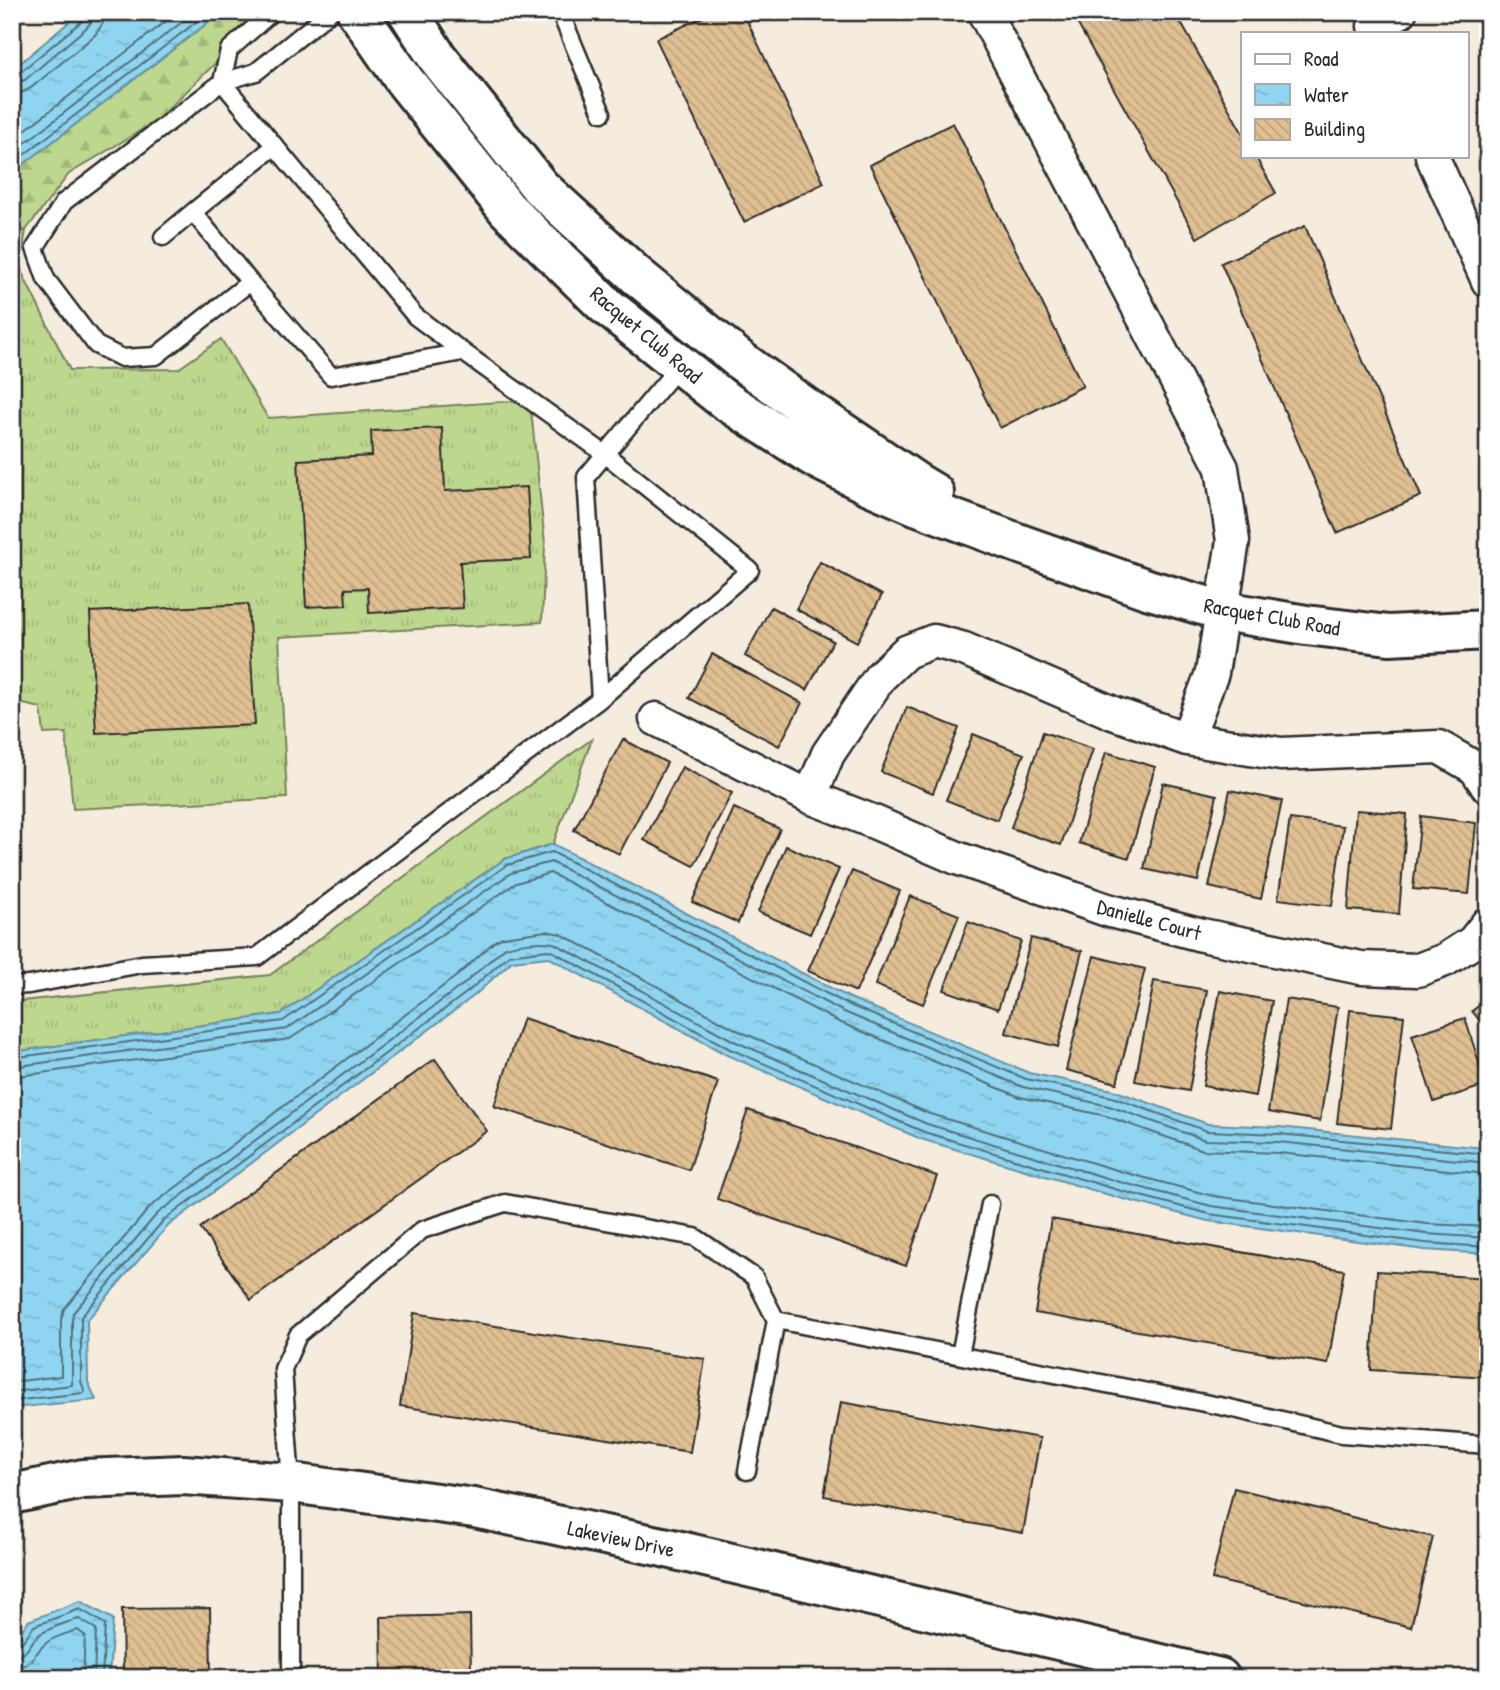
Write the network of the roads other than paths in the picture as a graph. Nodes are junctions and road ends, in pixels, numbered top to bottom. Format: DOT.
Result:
graph roads {
  1 [pos="272,12"];
  2 [pos="331,12"];
  3 [pos="357,12"];
  4 [pos="408,12"];
  5 [pos="560,12"];
  6 [pos="984,12"];
  7 [pos="222,82"];
  8 [pos="602,113"];
  9 [pos="275,146"];
  10 [pos="1433,158"];
  11 [pos="193,212"];
  12 [pos="163,237"];
  13 [pos="1488,281"];
  14 [pos="250,282"];
  15 [pos="463,352"];
  16 [pos="680,365"];
  17 [pos="605,454"];
  18 [pos="1023,545"];
  19 [pos="1223,611"];
  20 [pos="1488,630"];
  21 [pos="600,699"];
  22 [pos="656,719"];
  23 [pos="1187,739"];
  24 [pos="1488,787"];
  25 [pos="810,797"];
  26 [pos="1488,923"];
  27 [pos="12,986"];
  28 [pos="990,1204"];
  29 [pos="776,1320"];
  30 [pos="960,1355"];
  31 [pos="1488,1445"];
  32 [pos="747,1471"];
  33 [pos="291,1483"];
  34 [pos="12,1494"];
  35 [pos="291,1678"];
  36 [pos="1220,1678"];
  1 -- 7 [label="lane"];
  2 -- 7 [label="lane"];
  3 -- 16 [label="street, Racquet Club Road"];
  4 -- 18 [label="street, Racquet Club Road"];
  5 -- 8 [label="lane"];
  6 -- 19 [label="street"];
  7 -- 9 [label="lane"];
  7 -- 14 [label="lane"];
  9 -- 11 [label="lane"];
  9 -- 15 [label="lane"];
  10 -- 13 [label="street"];
  11 -- 12 [label="lane"];
  11 -- 14 [label="lane"];
  14 -- 15 [label="lane"];
  15 -- 17 [label="lane"];
  16 -- 17 [label="lane"];
  16 -- 18 [label="street, Racquet Club Road"];
  17 -- 21 [label="lane"];
  17 -- 21 [label="lane"];
  18 -- 19 [label="street, Racquet Club Road"];
  19 -- 20 [label="street, Racquet Club Road"];
  19 -- 23 [label="street"];
  21 -- 27 [label="lane"];
  22 -- 25 [label="street, Danielle Court"];
  23 -- 24 [label="street"];
  23 -- 25 [label="street"];
  25 -- 26 [label="street, Danielle Court"];
  28 -- 30 [label="lane"];
  29 -- 30 [label="lane"];
  29 -- 32 [label="lane"];
  29 -- 33 [label="lane"];
  30 -- 31 [label="lane"];
  33 -- 34 [label="street, Lakeview Drive"];
  33 -- 35 [label="lane"];
  33 -- 36 [label="street, Lakeview Drive"];
}
